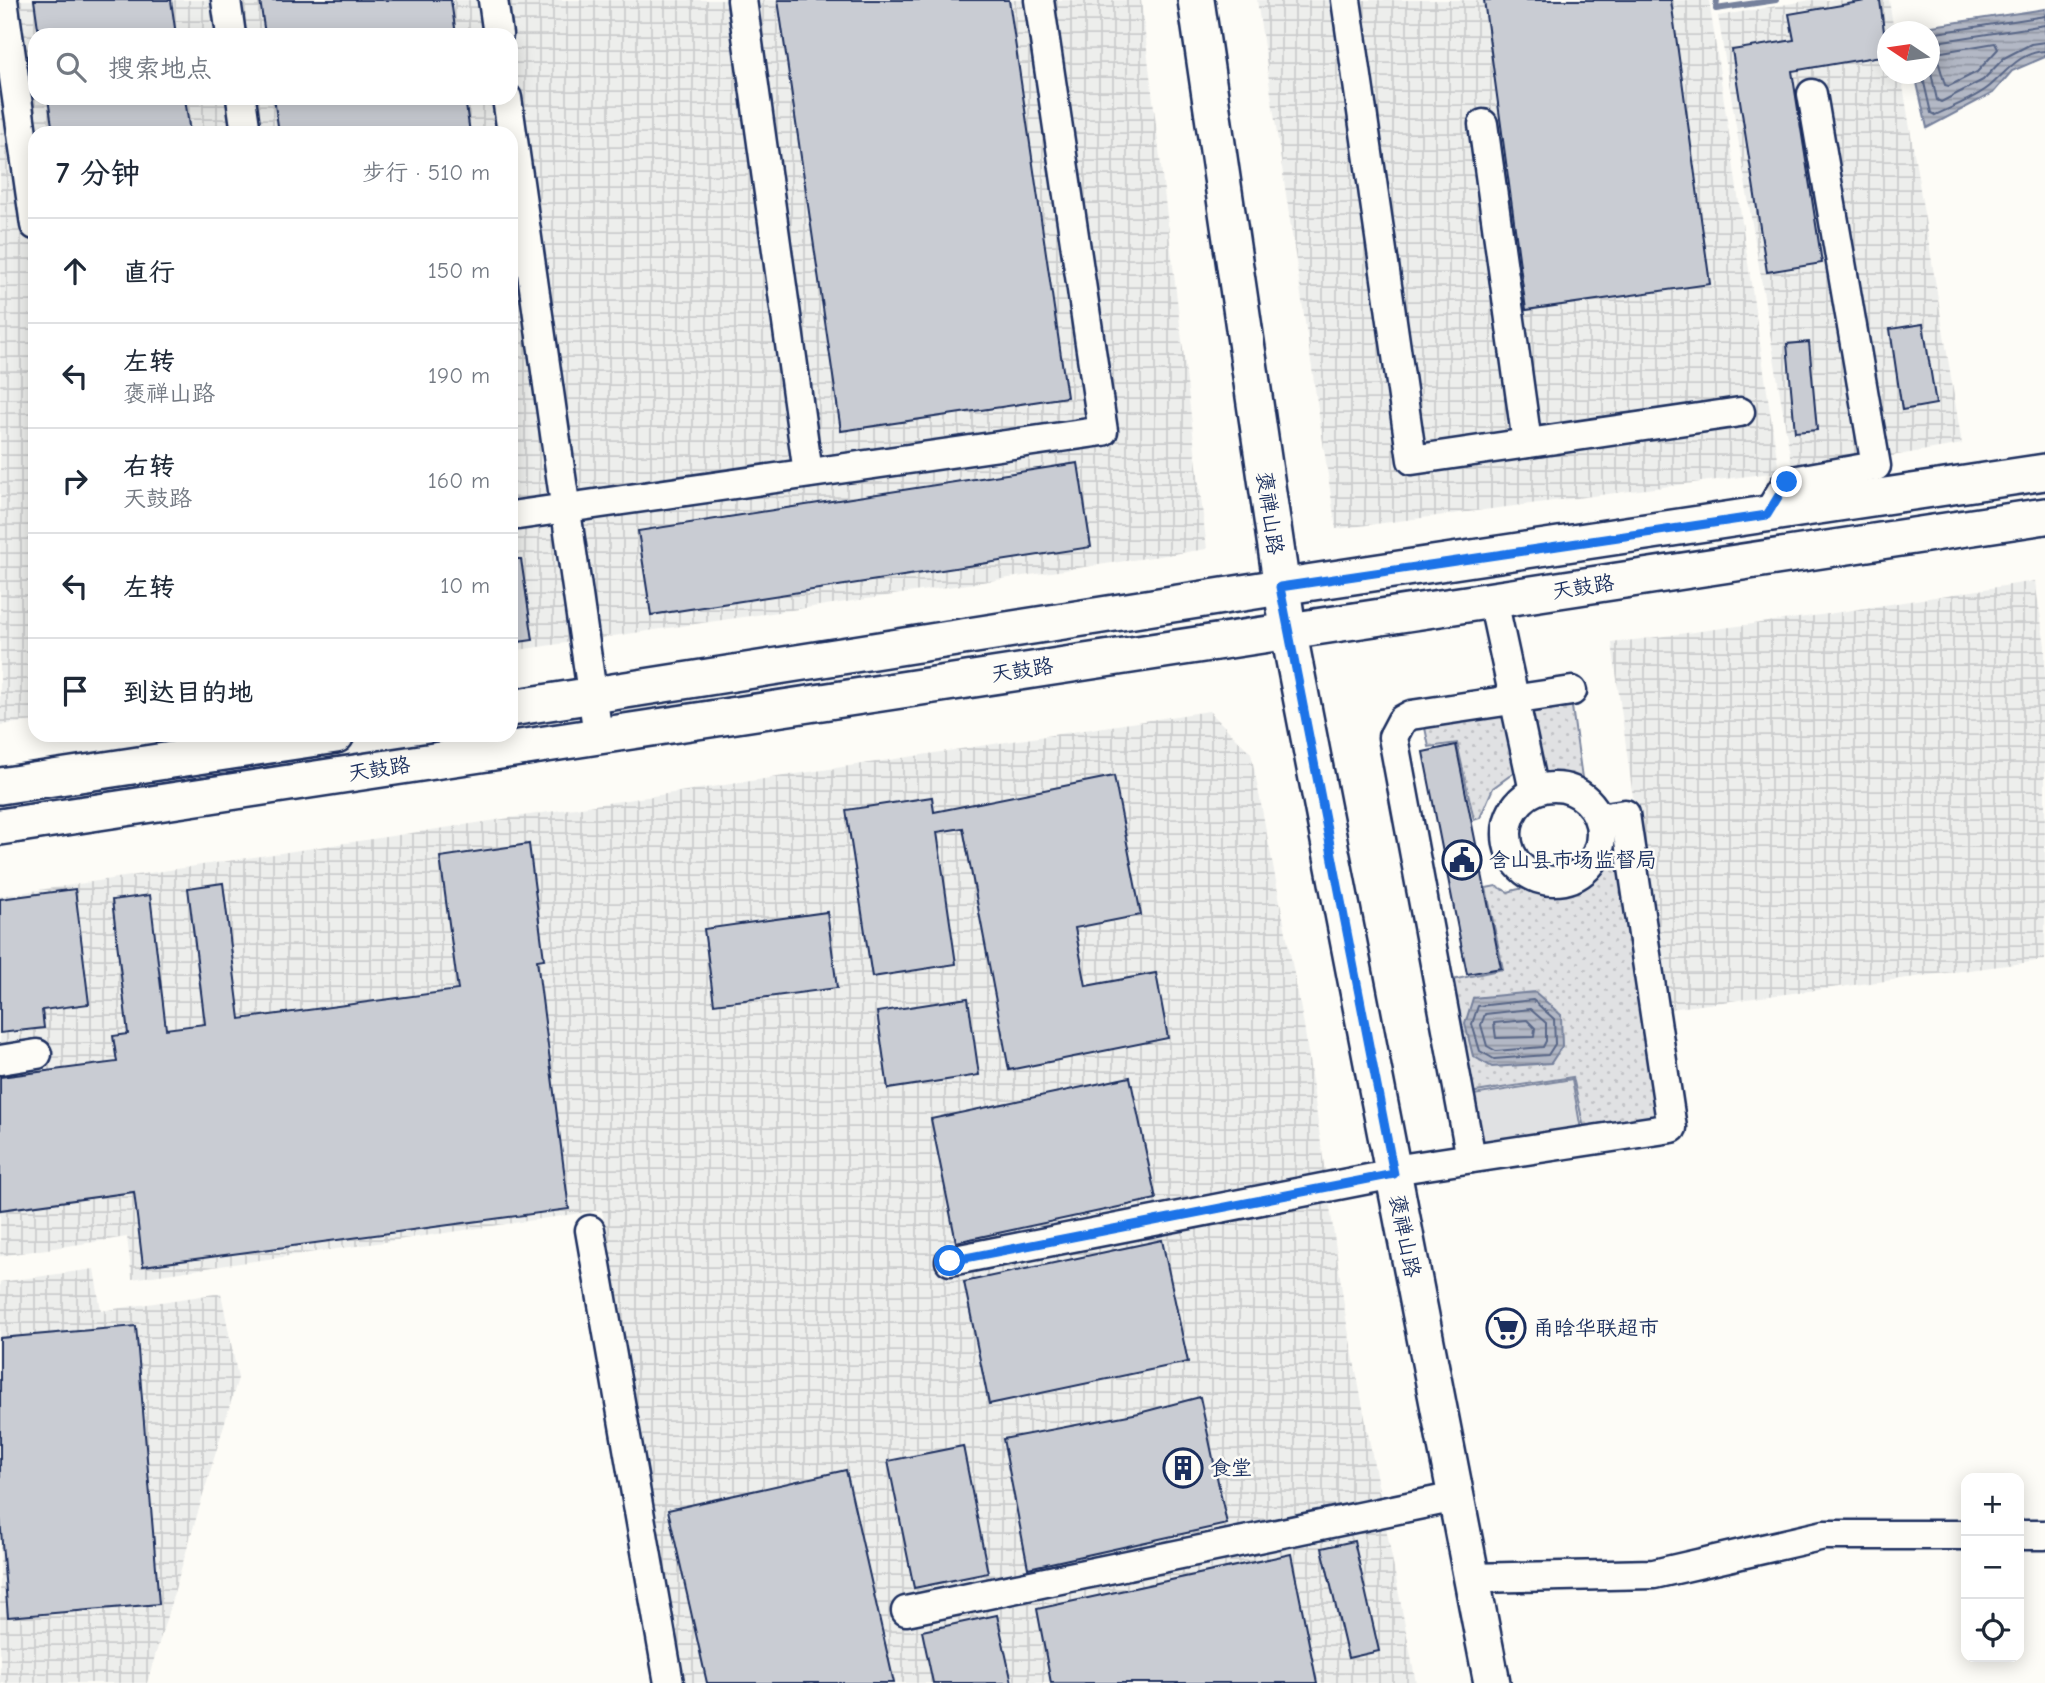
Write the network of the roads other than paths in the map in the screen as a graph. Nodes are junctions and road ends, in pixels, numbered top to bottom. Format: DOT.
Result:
graph roads {
  1 [pos="3,0"];
  2 [pos="226,0"];
  3 [pos="493,0"];
  4 [pos="742,0"];
  5 [pos="1039,0"];
  6 [pos="1196,0"];
  7 [pos="1346,0"];
  8 [pos="231,28"];
  9 [pos="497,28"];
  10 [pos="1812,94"];
  11 [pos="242,105"];
  12 [pos="508,105"];
  13 [pos="1483,124"];
  14 [pos="245,126"];
  15 [pos="511,126"];
  16 [pos="28,176"];
  17 [pos="518,176"];
  18 [pos="1740,412"];
  19 [pos="1527,443"];
  20 [pos="2045,472"];
  21 [pos="808,473"];
  22 [pos="565,508"];
  23 [pos="518,515"];
  24 [pos="1767,515"];
  25 [pos="2045,516"];
  26 [pos="1280,587"];
  27 [pos="1493,600"];
  28 [pos="1287,629"];
  29 [pos="1572,691"];
  30 [pos="593,696"];
  31 [pos="1515,700"];
  32 [pos="518,707"];
  33 [pos="598,735"];
  34 [pos="289,742"];
  35 [pos="0,786"];
  36 [pos="1534,791"];
  37 [pos="1599,818"];
  38 [pos="0,827"];
  39 [pos="37,1054"];
  40 [pos="0,1060"];
  41 [pos="1471,1158"];
  42 [pos="1393,1172"];
  43 [pos="590,1230"];
  44 [pos="950,1261"];
  45 [pos="1456,1497"];
  46 [pos="1961,1535"];
  47 [pos="2024,1535"];
  48 [pos="2045,1535"];
  49 [pos="1471,1578"];
  50 [pos="906,1611"];
  51 [pos="669,1683"];
  52 [pos="1492,1683"];
  1 -- 16 [label="street"];
  2 -- 8 [label="street"];
  3 -- 9 [label="street"];
  4 -- 21 [label="street"];
  5 -- 21 [label="street"];
  6 -- 26 [label="main road, 褒禅山路"];
  7 -- 19 [label="street"];
  10 -- 24 [label="street"];
  11 -- 14 [label="street"];
  12 -- 15 [label="street"];
  13 -- 19 [label="street"];
  17 -- 22 [label="street"];
  18 -- 19 [label="street"];
  20 -- 24 [label="main road, 天鼓路"];
  21 -- 22 [label="street"];
  22 -- 23 [label="street"];
  22 -- 30 [label="street"];
  24 -- 26 [label="main road, 天鼓路"];
  25 -- 27 [label="main road, 天鼓路"];
  26 -- 28 [label="main road, 褒禅山路"];
  26 -- 30 [label="main road, 天鼓路"];
  27 -- 28 [label="main road, 天鼓路"];
  27 -- 31 [label="street"];
  28 -- 33 [label="main road, 天鼓路"];
  28 -- 42 [label="main road, 褒禅山路"];
  29 -- 31 [label="street"];
  30 -- 32 [label="main road, 天鼓路"];
  30 -- 33 [label="street"];
  31 -- 36 [label="street"];
  31 -- 41 [label="street"];
  33 -- 38 [label="main road, 天鼓路"];
  34 -- 35 [label="main road, 天鼓路"];
  36 -- 37 [label="street"];
  36 -- 37 [label="street"];
  37 -- 41 [label="street"];
  39 -- 40 [label="street"];
  41 -- 42 [label="street"];
  42 -- 44 [label="street"];
  42 -- 45 [label="main road, 褒禅山路"];
  43 -- 51 [label="street"];
  45 -- 49 [label="main road, 褒禅山路"];
  45 -- 50 [label="street"];
  46 -- 49 [label="street"];
  47 -- 48 [label="street"];
  49 -- 52 [label="main road, 褒禅山路"];
}
